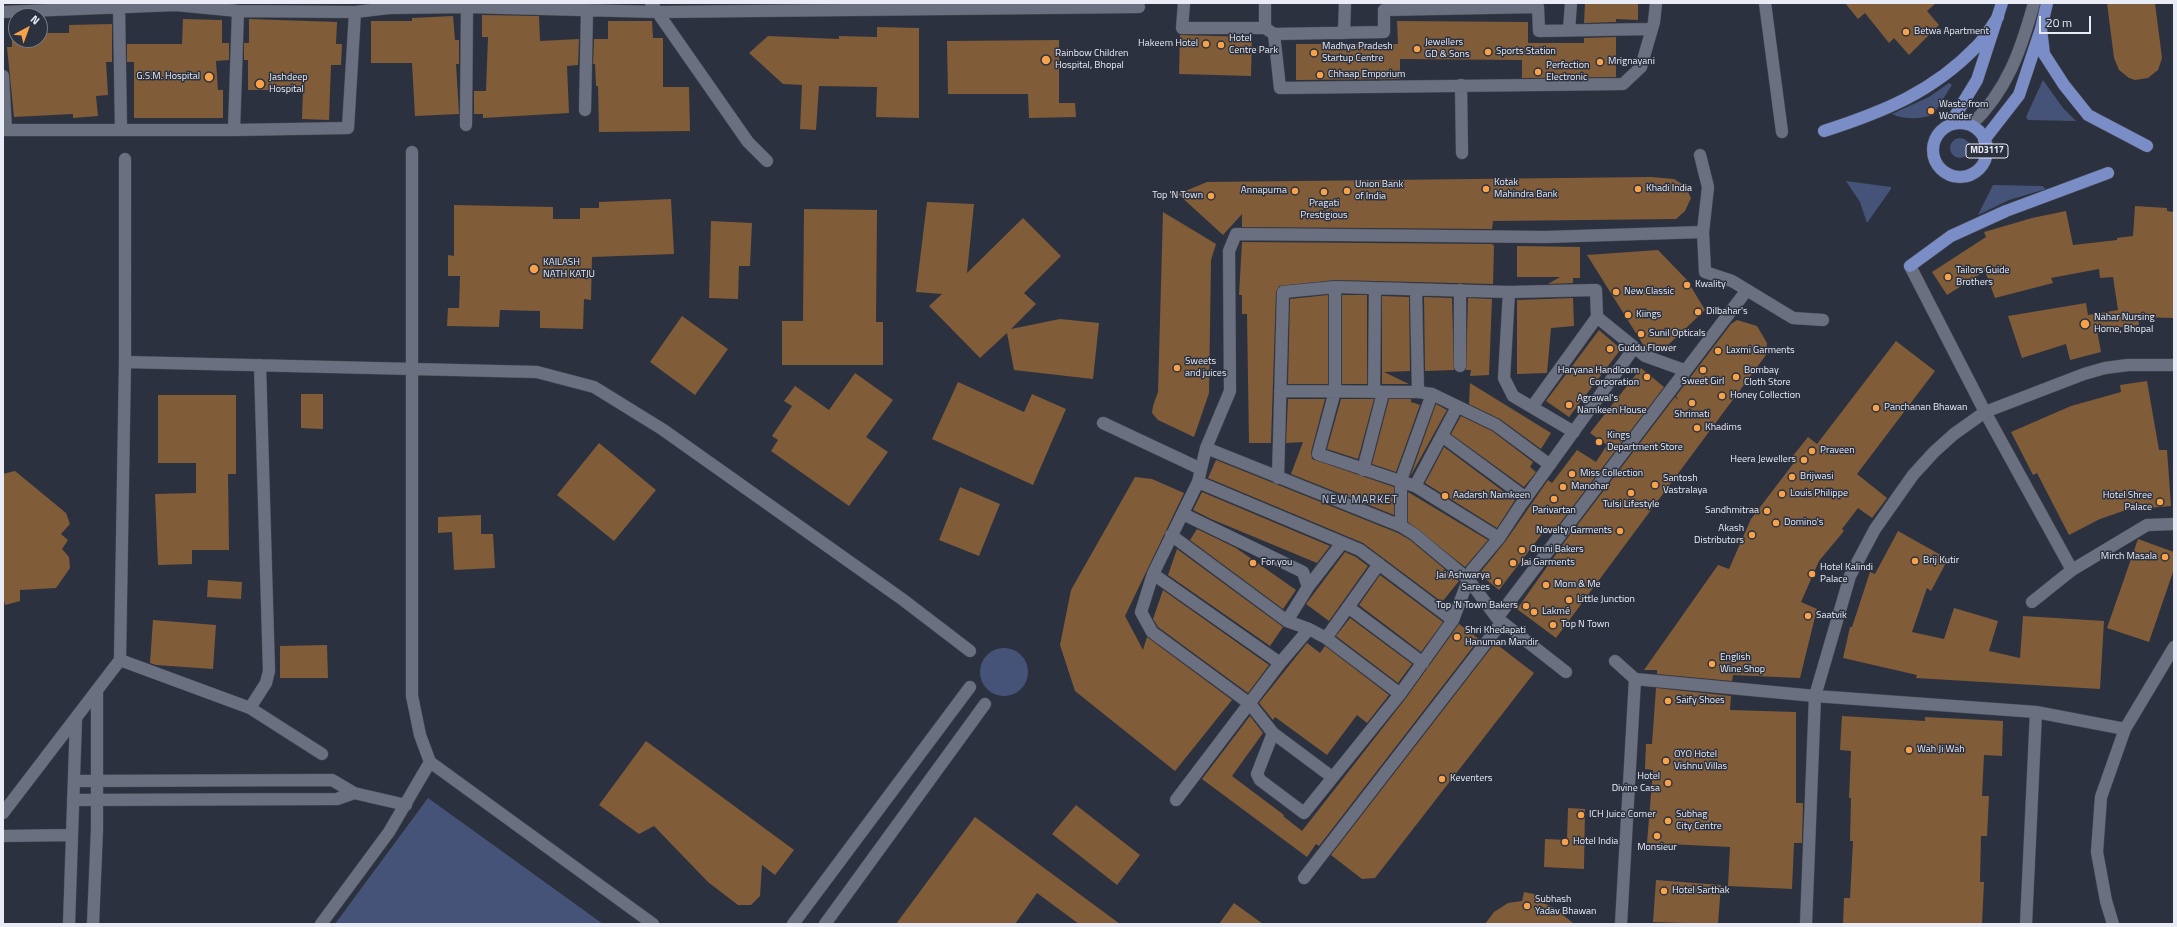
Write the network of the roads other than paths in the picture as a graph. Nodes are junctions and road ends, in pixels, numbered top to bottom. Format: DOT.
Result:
graph roads {
  1 [pos="1184,3"];
  2 [pos="1266,3"];
  3 [pos="1345,3"];
  4 [pos="1570,3"];
  5 [pos="1656,3"];
  6 [pos="1765,3"];
  7 [pos="2002,3"];
  8 [pos="2034,3"];
  9 [pos="2047,3"];
  10 [pos="175,4"];
  11 [pos="389,6"];
  12 [pos="857,6"];
  13 [pos="119,7"];
  14 [pos="467,7"];
  15 [pos="1139,7"];
  16 [pos="654,8"];
  17 [pos="587,10"];
  18 [pos="238,11"];
  19 [pos="3,12"];
  20 [pos="355,12"];
  21 [pos="1998,17"];
  22 [pos="1651,29"];
  23 [pos="2041,29"];
  24 [pos="1569,30"];
  25 [pos="1269,31"];
  26 [pos="1344,33"];
  27 [pos="3,76"];
  28 [pos="1461,85"];
  29 [pos="585,110"];
  30 [pos="1950,124"];
  31 [pos="466,125"];
  32 [pos="1971,125"];
  33 [pos="121,129"];
  34 [pos="4,130"];
  35 [pos="234,130"];
  36 [pos="1824,130"];
  37 [pos="1782,132"];
  38 [pos="1984,140"];
  39 [pos="2147,146"];
  40 [pos="412,152"];
  41 [pos="1462,153"];
  42 [pos="1700,155"];
  43 [pos="125,159"];
  44 [pos="767,161"];
  45 [pos="2108,173"];
  46 [pos="1703,232"];
  47 [pos="1910,266"];
  48 [pos="1335,287"];
  49 [pos="1375,290"];
  50 [pos="1416,290"];
  51 [pos="1460,290"];
  52 [pos="1747,290"];
  53 [pos="1509,292"];
  54 [pos="1597,317"];
  55 [pos="1823,320"];
  56 [pos="1634,348"];
  57 [pos="125,362"];
  58 [pos="260,365"];
  59 [pos="2174,365"];
  60 [pos="1460,366"];
  61 [pos="412,368"];
  62 [pos="1684,370"];
  63 [pos="1280,391"];
  64 [pos="1335,391"];
  65 [pos="1418,392"];
  66 [pos="1378,393"];
  67 [pos="1432,394"];
  68 [pos="1457,407"];
  69 [pos="1532,407"];
  70 [pos="1985,412"];
  71 [pos="1103,423"];
  72 [pos="1574,432"];
  73 [pos="1442,436"];
  74 [pos="1206,448"];
  75 [pos="1550,465"];
  76 [pos="1201,469"];
  77 [pos="1363,470"];
  78 [pos="1278,478"];
  79 [pos="1401,480"];
  80 [pos="1198,482"];
  81 [pos="1415,486"];
  82 [pos="1526,498"];
  83 [pos="1183,514"];
  84 [pos="2174,524"];
  85 [pos="1401,526"];
  86 [pos="1171,535"];
  87 [pos="1499,538"];
  88 [pos="1342,543"];
  89 [pos="1379,564"];
  90 [pos="2072,570"];
  91 [pos="1153,574"];
  92 [pos="1468,579"];
  93 [pos="1308,587"];
  94 [pos="2032,602"];
  95 [pos="1348,607"];
  96 [pos="1453,620"];
  97 [pos="1499,620"];
  98 [pos="1287,621"];
  99 [pos="1309,629"];
  100 [pos="1326,638"];
  101 [pos="2174,647"];
  102 [pos="970,651"];
  103 [pos="120,660"];
  104 [pos="1615,661"];
  105 [pos="1280,663"];
  106 [pos="1422,663"];
  107 [pos="1566,672"];
  108 [pos="1635,679"];
  109 [pos="970,687"];
  110 [pos="96,692"];
  111 [pos="1400,694"];
  112 [pos="1815,696"];
  113 [pos="985,704"];
  114 [pos="1250,704"];
  115 [pos="250,708"];
  116 [pos="2036,712"];
  117 [pos="76,718"];
  118 [pos="2125,729"];
  119 [pos="1273,733"];
  120 [pos="322,754"];
  121 [pos="430,762"];
  122 [pos="1332,777"];
  123 [pos="74,781"];
  124 [pos="97,781"];
  125 [pos="354,793"];
  126 [pos="73,800"];
  127 [pos="96,800"];
  128 [pos="1176,800"];
  129 [pos="406,805"];
  130 [pos="3,813"];
  131 [pos="72,835"];
  132 [pos="3,836"];
  133 [pos="1304,878"];
  134 [pos="69,924"];
  135 [pos="93,924"];
  136 [pos="321,924"];
  137 [pos="653,924"];
  138 [pos="793,924"];
  139 [pos="825,924"];
  140 [pos="1621,924"];
  141 [pos="1806,924"];
  142 [pos="2026,924"];
  143 [pos="2113,924"];
  1 -- 25 [label="street"];
  2 -- 25 [label="street"];
  3 -- 26 [label="street"];
  4 -- 24 [label="street"];
  5 -- 22 [label="street"];
  6 -- 37 [label="street"];
  7 -- 21 [label="main road, MD3117"];
  8 -- 32 [label="street"];
  9 -- 23 [label="main road, MD3117"];
  10 -- 13 [label="street"];
  10 -- 18 [label="street"];
  11 -- 14 [label="street"];
  11 -- 20 [label="street"];
  12 -- 15 [label="street"];
  12 -- 16 [label="street"];
  13 -- 19 [label="street"];
  13 -- 33 [label="street"];
  14 -- 17 [label="street"];
  14 -- 31 [label="street"];
  16 -- 17 [label="street"];
  16 -- 44 [label="street"];
  17 -- 29 [label="street"];
  18 -- 20 [label="street"];
  18 -- 35 [label="street"];
  20 -- 35 [label="street"];
  21 -- 30 [label="main road, MD3117"];
  21 -- 36 [label="main road"];
  22 -- 24 [label="street"];
  22 -- 28 [label="street"];
  23 -- 38 [label="main road, MD3117"];
  23 -- 39 [label="main road"];
  24 -- 26 [label="street"];
  25 -- 26 [label="street"];
  25 -- 28 [label="street"];
  27 -- 34 [label="street"];
  28 -- 41 [label="street"];
  30 -- 32 [label="main road"];
  30 -- 38 [label="main road, MD3117"];
  32 -- 38 [label="main road, MD3117"];
  33 -- 34 [label="street"];
  33 -- 35 [label="street"];
  40 -- 61 [label="street"];
  42 -- 46 [label="street"];
  43 -- 57 [label="street"];
  45 -- 47 [label="main road"];
  46 -- 52 [label="street"];
  46 -- 74 [label="street"];
  47 -- 70 [label="street"];
  48 -- 49 [label="street"];
  48 -- 63 [label="street"];
  48 -- 64 [label="street"];
  49 -- 50 [label="street"];
  49 -- 66 [label="street"];
  50 -- 51 [label="street"];
  50 -- 65 [label="street"];
  51 -- 53 [label="street"];
  51 -- 60 [label="street"];
  52 -- 55 [label="street"];
  52 -- 62 [label="street"];
  53 -- 54 [label="street"];
  53 -- 69 [label="street"];
  54 -- 56 [label="street"];
  54 -- 69 [label="street"];
  56 -- 62 [label="street"];
  56 -- 72 [label="street"];
  57 -- 58 [label="street"];
  57 -- 103 [label="street"];
  58 -- 61 [label="street"];
  58 -- 115 [label="street"];
  59 -- 70 [label="street"];
  61 -- 102 [label="street"];
  61 -- 121 [label="street"];
  62 -- 97 [label="street"];
  63 -- 64 [label="street"];
  63 -- 78 [label="street"];
  64 -- 66 [label="street"];
  64 -- 77 [label="street"];
  65 -- 66 [label="street"];
  65 -- 67 [label="street"];
  66 -- 77 [label="street"];
  67 -- 68 [label="street"];
  67 -- 79 [label="street"];
  68 -- 73 [label="street"];
  68 -- 75 [label="street"];
  69 -- 72 [label="street"];
  70 -- 90 [label="street"];
  70 -- 112 [label="street"];
  71 -- 76 [label="street"];
  72 -- 75 [label="street"];
  73 -- 81 [label="street"];
  73 -- 82 [label="street"];
  74 -- 76 [label="street"];
  74 -- 78 [label="street"];
  75 -- 82 [label="street"];
  76 -- 80 [label="street"];
  77 -- 79 [label="street"];
  78 -- 85 [label="street"];
  79 -- 81 [label="street"];
  79 -- 85 [label="street"];
  80 -- 83 [label="street"];
  80 -- 88 [label="street"];
  81 -- 87 [label="street"];
  82 -- 87 [label="street"];
  83 -- 86 [label="street"];
  83 -- 93 [label="street"];
  84 -- 90 [label="street"];
  85 -- 92 [label="street"];
  86 -- 91 [label="street"];
  86 -- 98 [label="street"];
  87 -- 92 [label="street"];
  88 -- 89 [label="street"];
  88 -- 93 [label="street"];
  89 -- 95 [label="street"];
  89 -- 96 [label="street"];
  90 -- 94 [label="street"];
  91 -- 105 [label="street"];
  91 -- 114 [label="street"];
  92 -- 96 [label="street"];
  92 -- 97 [label="street"];
  93 -- 98 [label="street"];
  95 -- 100 [label="street"];
  95 -- 106 [label="street"];
  96 -- 106 [label="street"];
  97 -- 107 [label="street"];
  97 -- 133 [label="street"];
  98 -- 99 [label="street"];
  99 -- 100 [label="street"];
  99 -- 105 [label="street"];
  100 -- 111 [label="street"];
  101 -- 118 [label="street"];
  103 -- 110 [label="street"];
  103 -- 115 [label="street"];
  104 -- 108 [label="street"];
  105 -- 114 [label="street"];
  106 -- 111 [label="street"];
  108 -- 112 [label="street"];
  108 -- 140 [label="street"];
  109 -- 138 [label="street"];
  110 -- 117 [label="street"];
  110 -- 124 [label="street"];
  111 -- 122 [label="street"];
  112 -- 116 [label="street"];
  112 -- 141 [label="street"];
  113 -- 139 [label="street"];
  114 -- 119 [label="street"];
  114 -- 128 [label="street"];
  115 -- 120 [label="street"];
  116 -- 118 [label="street"];
  116 -- 142 [label="street"];
  117 -- 123 [label="street"];
  117 -- 130 [label="street"];
  118 -- 143 [label="street"];
  119 -- 122 [label="street"];
  119 -- 122 [label="street"];
  121 -- 129 [label="street"];
  121 -- 137 [label="street"];
  123 -- 124 [label="street"];
  123 -- 126 [label="street"];
  124 -- 125 [label="street"];
  124 -- 127 [label="street"];
  125 -- 127 [label="street"];
  125 -- 129 [label="street"];
  126 -- 127 [label="street"];
  126 -- 131 [label="street"];
  127 -- 135 [label="street"];
  129 -- 136 [label="street"];
  131 -- 132 [label="street"];
  131 -- 134 [label="street"];
}
